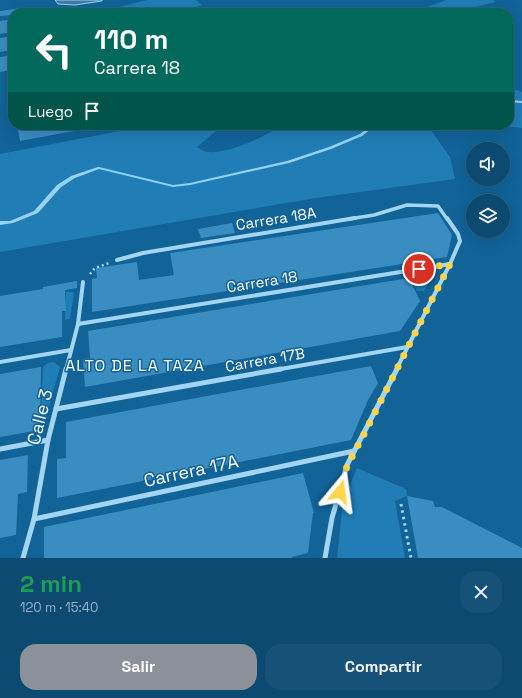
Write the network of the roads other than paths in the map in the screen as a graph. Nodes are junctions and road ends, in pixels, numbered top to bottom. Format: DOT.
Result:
graph roads {
  1 [pos="117,260"];
  2 [pos="450,264"];
  3 [pos="83,282"];
  4 [pos="78,324"];
  5 [pos="407,347"];
  6 [pos="72,350"];
  7 [pos="0,362"];
  8 [pos="56,409"];
  9 [pos="48,440"];
  10 [pos="0,449"];
  11 [pos="354,451"];
  12 [pos="34,519"];
  13 [pos="23,558"];
  14 [pos="325,558"];
  1 -- 2 [label="street, Carrera 18A"];
  2 -- 4 [label="street, Carrera 18"];
  2 -- 5 [label="street"];
  3 -- 4 [label="street, Calle 3"];
  4 -- 6 [label="street, Calle 3"];
  5 -- 8 [label="street, Carrera 17B"];
  5 -- 11 [label="street"];
  6 -- 7 [label="street"];
  6 -- 8 [label="street, Calle 3"];
  8 -- 9 [label="street, Calle 3"];
  9 -- 10 [label="street"];
  9 -- 12 [label="street, Calle 3"];
  11 -- 12 [label="street, Carrera 17A"];
  11 -- 14 [label="street"];
  12 -- 13 [label="street, Calle 3"];
}
